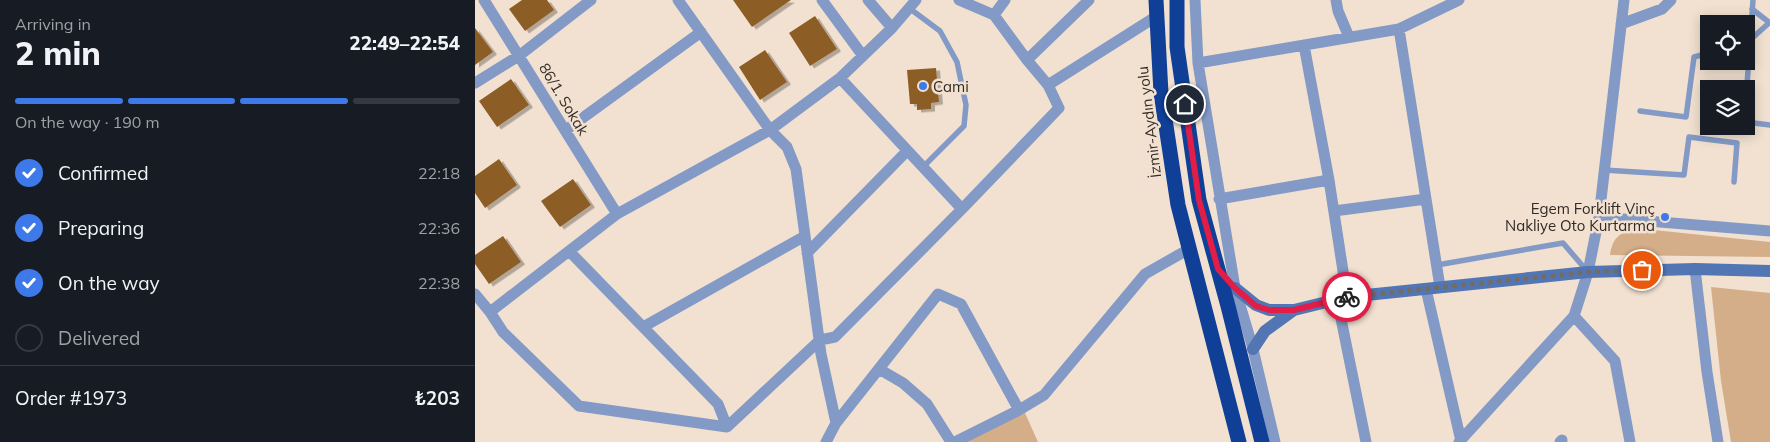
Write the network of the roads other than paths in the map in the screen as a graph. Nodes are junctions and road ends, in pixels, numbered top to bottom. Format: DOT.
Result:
graph roads {
  1 [pos="484,0"];
  2 [pos="591,0"];
  3 [pos="678,0"];
  4 [pos="822,0"];
  5 [pos="868,0"];
  6 [pos="959,0"];
  7 [pos="1005,0"];
  8 [pos="1089,0"];
  9 [pos="1156,0"];
  10 [pos="1177,0"];
  11 [pos="1195,0"];
  12 [pos="1336,0"];
  13 [pos="1459,0"];
  14 [pos="1624,0"];
  15 [pos="1671,0"];
  16 [pos="1753,0"];
  17 [pos="913,4"];
  18 [pos="1753,9"];
  19 [pos="994,15"];
  20 [pos="1752,15"];
  21 [pos="1157,16"];
  22 [pos="1770,23"];
  23 [pos="1621,24"];
  24 [pos="892,28"];
  25 [pos="1399,29"];
  26 [pos="701,32"];
  27 [pos="1755,35"];
  28 [pos="1349,37"];
  29 [pos="1304,45"];
  30 [pos="520,55"];
  31 [pos="1700,55"];
  32 [pos="863,56"];
  33 [pos="1027,60"];
  34 [pos="1198,63"];
  35 [pos="840,78"];
  36 [pos="475,83"];
  37 [pos="1048,84"];
  38 [pos="1640,111"];
  39 [pos="1755,123"];
  40 [pos="1770,125"];
  41 [pos="565,130"];
  42 [pos="770,130"];
  43 [pos="907,151"];
  44 [pos="923,167"];
  45 [pos="1604,170"];
  46 [pos="1329,180"];
  47 [pos="1734,182"];
  48 [pos="1219,199"];
  49 [pos="1426,199"];
  50 [pos="962,209"];
  51 [pos="1334,211"];
  52 [pos="617,214"];
  53 [pos="1599,217"];
  54 [pos="1770,232"];
  55 [pos="805,236"];
  56 [pos="1189,249"];
  57 [pos="569,251"];
  58 [pos="807,253"];
  59 [pos="1437,265"];
  60 [pos="1218,269"];
  61 [pos="1695,269"];
  62 [pos="1588,272"];
  63 [pos="1770,272"];
  64 [pos="1440,287"];
  65 [pos="1235,288"];
  66 [pos="1426,289"];
  67 [pos="475,294"];
  68 [pos="1342,298"];
  69 [pos="1228,306"];
  70 [pos="1294,310"];
  71 [pos="490,312"];
  72 [pos="1574,316"];
  73 [pos="643,327"];
  74 [pos="820,340"];
  75 [pos="1253,349"];
  76 [pos="879,369"];
  77 [pos="1019,410"];
  78 [pos="836,423"];
  79 [pos="727,427"];
  80 [pos="1460,441"];
  81 [pos="826,442"];
  82 [pos="951,442"];
  83 [pos="955,442"];
  84 [pos="1239,442"];
  85 [pos="1262,442"];
  86 [pos="1275,442"];
  87 [pos="1367,442"];
  88 [pos="1630,442"];
  89 [pos="1718,442"];
  1 -- 30 [label="street, 86/1. Sokak"];
  2 -- 30 [label="street"];
  3 -- 26 [label="street"];
  4 -- 32 [label="street"];
  5 -- 24 [label="street"];
  6 -- 19 [label="street"];
  7 -- 19 [label="street"];
  8 -- 33 [label="street"];
  9 -- 21 [label="highway, İzmir-Aydın yolu"];
  10 -- 60 [label="highway"];
  11 -- 34 [label="street"];
  12 -- 28 [label="street"];
  13 -- 25 [label="street"];
  14 -- 23 [label="street"];
  15 -- 23 [label="street"];
  16 -- 18 [label="lane"];
  17 -- 24 [label="street"];
  17 -- 44 [label="lane"];
  18 -- 20 [label="lane"];
  18 -- 22 [label="lane"];
  19 -- 33 [label="street"];
  21 -- 37 [label="street"];
  21 -- 56 [label="highway, İzmir-Aydın yolu"];
  22 -- 27 [label="lane"];
  23 -- 45 [label="street"];
  24 -- 32 [label="street"];
  25 -- 28 [label="street"];
  25 -- 49 [label="street"];
  26 -- 41 [label="street"];
  26 -- 42 [label="street"];
  28 -- 29 [label="street"];
  29 -- 34 [label="street"];
  29 -- 46 [label="street"];
  30 -- 36 [label="street"];
  30 -- 41 [label="street, 86/1. Sokak"];
  31 -- 38 [label="lane"];
  32 -- 35 [label="street"];
  33 -- 37 [label="street"];
  34 -- 48 [label="street"];
  35 -- 42 [label="street"];
  35 -- 43 [label="street"];
  37 -- 50 [label="street"];
  39 -- 40 [label="lane"];
  41 -- 52 [label="street, 86/1. Sokak"];
  42 -- 52 [label="street"];
  42 -- 55 [label="street"];
  43 -- 44 [label="street"];
  43 -- 58 [label="street"];
  44 -- 50 [label="street"];
  45 -- 47 [label="lane"];
  45 -- 53 [label="street"];
  46 -- 48 [label="street"];
  46 -- 51 [label="street"];
  48 -- 65 [label="street"];
  49 -- 51 [label="street"];
  49 -- 59 [label="street"];
  50 -- 74 [label="street"];
  51 -- 68 [label="street"];
  52 -- 57 [label="street"];
  53 -- 54 [label="street"];
  53 -- 62 [label="street"];
  55 -- 58 [label="street"];
  55 -- 73 [label="street"];
  56 -- 77 [label="street"];
  56 -- 84 [label="highway, İzmir-Aydın yolu"];
  57 -- 71 [label="street"];
  57 -- 73 [label="street"];
  58 -- 74 [label="street"];
  59 -- 62 [label="lane"];
  59 -- 64 [label="street"];
  60 -- 65 [label="highway"];
  60 -- 69 [label="highway"];
  61 -- 62 [label="street"];
  61 -- 63 [label="street"];
  61 -- 89 [label="street"];
  62 -- 64 [label="street"];
  62 -- 72 [label="street"];
  64 -- 66 [label="street"];
  65 -- 69 [label="highway"];
  65 -- 70 [label="street"];
  65 -- 75 [label="street"];
  66 -- 68 [label="street"];
  66 -- 80 [label="street"];
  67 -- 71 [label="street"];
  68 -- 70 [label="street"];
  68 -- 87 [label="street"];
  69 -- 85 [label="highway"];
  70 -- 75 [label="street"];
  71 -- 79 [label="street"];
  72 -- 80 [label="street"];
  72 -- 88 [label="street"];
  73 -- 79 [label="street"];
  74 -- 78 [label="street"];
  74 -- 79 [label="street"];
  75 -- 86 [label="street"];
  76 -- 77 [label="street"];
  76 -- 78 [label="street"];
  76 -- 82 [label="street"];
  77 -- 83 [label="street"];
  78 -- 81 [label="street"];
}
